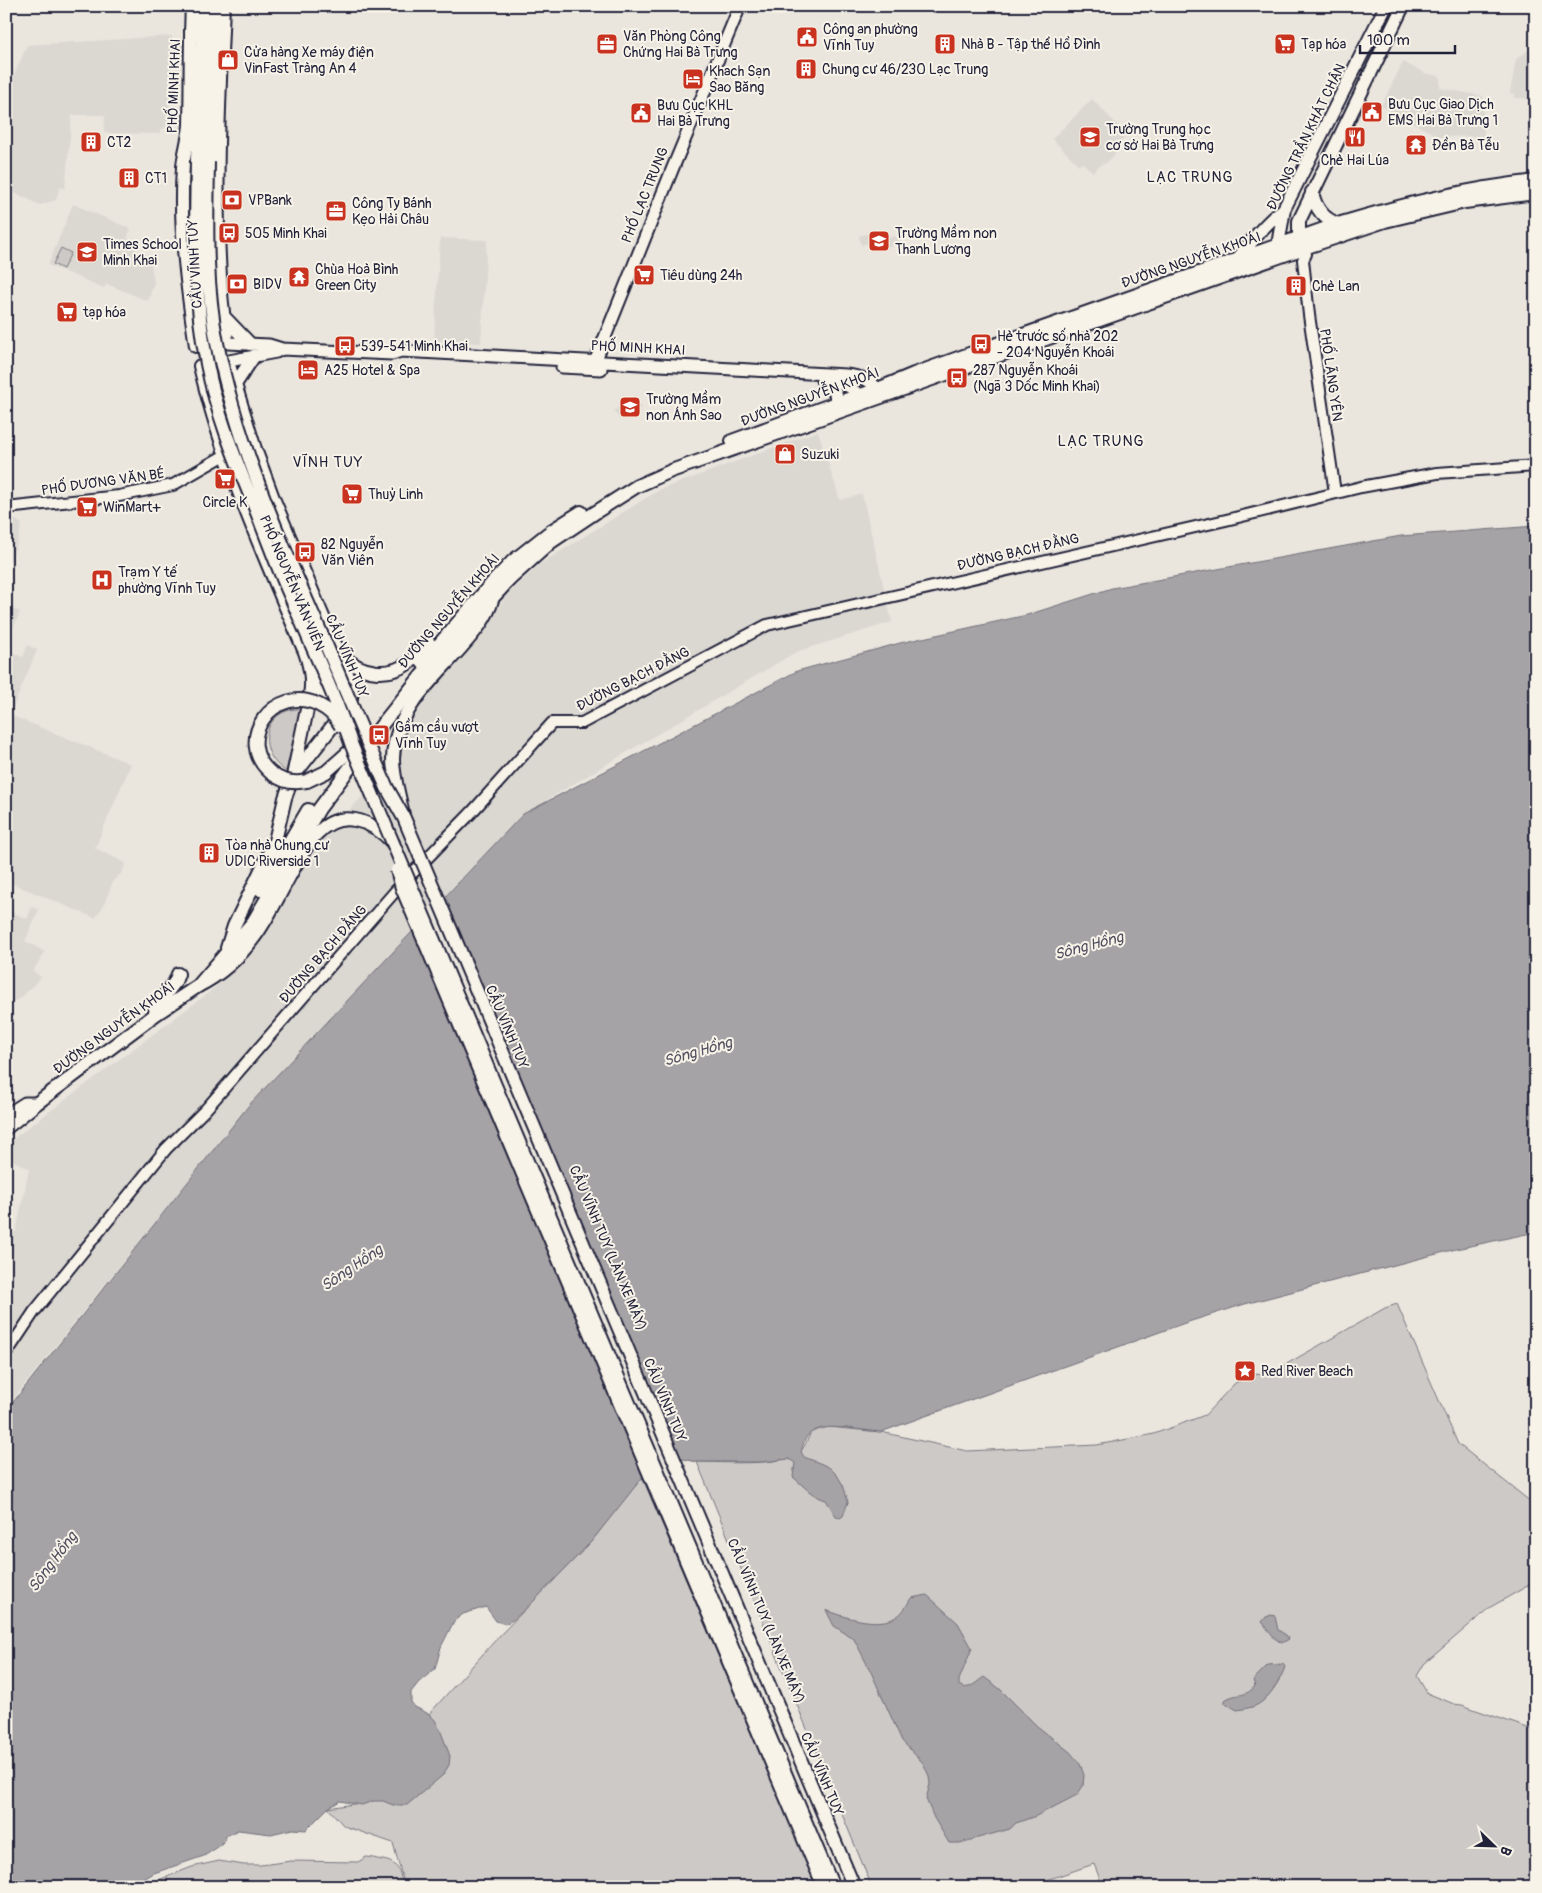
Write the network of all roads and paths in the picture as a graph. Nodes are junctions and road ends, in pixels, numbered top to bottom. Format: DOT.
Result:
graph roads {
  1 [pos="192,6"];
  2 [pos="199,6"];
  3 [pos="204,6"];
  4 [pos="214,6"];
  5 [pos="223,6"];
  6 [pos="740,6"];
  7 [pos="1386,6"];
  8 [pos="1403,6"];
  9 [pos="191,31"];
  10 [pos="220,64"];
  11 [pos="1333,112"];
  12 [pos="1349,119"];
  13 [pos="190,129"];
  14 [pos="218,129"];
  15 [pos="203,161"];
  16 [pos="1536,181"];
  17 [pos="1312,192"];
  18 [pos="1536,193"];
  19 [pos="1284,209"];
  20 [pos="1338,224"];
  21 [pos="1301,249"];
  22 [pos="1280,251"];
  23 [pos="1231,259"];
  24 [pos="224,318"];
  25 [pos="228,342"];
  26 [pos="196,346"];
  27 [pos="252,350"];
  28 [pos="229,362"];
  29 [pos="594,365"];
  30 [pos="200,366"];
  31 [pos="827,381"];
  32 [pos="236,383"];
  33 [pos="880,394"];
  34 [pos="861,400"];
  35 [pos="836,402"];
  36 [pos="225,455"];
  37 [pos="1536,466"];
  38 [pos="1334,493"];
  39 [pos="6,508"];
  40 [pos="281,517"];
  41 [pos="254,530"];
  42 [pos="291,541"];
  43 [pos="264,556"];
  44 [pos="492,582"];
  45 [pos="492,600"];
  46 [pos="341,654"];
  47 [pos="310,666"];
  48 [pos="342,711"];
  49 [pos="352,747"];
  50 [pos="293,776"];
  51 [pos="404,818"];
  52 [pos="395,845"];
  53 [pos="229,949"];
  54 [pos="178,974"];
  55 [pos="198,986"];
  56 [pos="156,1014"];
  57 [pos="36,1103"];
  58 [pos="6,1116"];
  59 [pos="6,1128"];
  60 [pos="6,1354"];
  61 [pos="824,1887"];
  62 [pos="834,1887"];
  63 [pos="854,1887"];
  64 [pos="862,1887"];
  1 -- 9 [label="main road, PHỐ MINH KHAI"];
  2 -- 9 [label="main road"];
  3 -- 15 [label="main road"];
  4 -- 10 [label="main road"];
  4 -- 15 [label="main road"];
  5 -- 10 [label="main road"];
  6 -- 29 [label="main road, PHỐ LẠC TRUNG"];
  7 -- 11 [label="main road, ĐƯỜNG TRẦN KHÁT CHÂN"];
  8 -- 12 [label="main road"];
  9 -- 13 [label="main road, PHỐ MINH KHAI"];
  10 -- 14 [label="main road"];
  11 -- 12 [label="main road"];
  11 -- 19 [label="main road, ĐƯỜNG TRẦN KHÁT CHÂN"];
  12 -- 17 [label="main road"];
  13 -- 15 [label="main road"];
  13 -- 26 [label="main road, PHỐ MINH KHAI"];
  14 -- 15 [label="main road"];
  14 -- 24 [label="main road"];
  15 -- 49 [label="main road, CẦU VĨNH TUY, bridge"];
  15 -- 51 [label="main road, CẦU VĨNH TUY, bridge"];
  16 -- 20 [label="main road, ĐƯỜNG NGUYỄN KHOÁI"];
  17 -- 20 [label="main road"];
  17 -- 21 [label="main road"];
  18 -- 21 [label="main road, ĐƯỜNG NGUYỄN KHOÁI"];
  19 -- 22 [label="main road, ĐƯỜNG TRẦN KHÁT CHÂN"];
  19 -- 23 [label="main road"];
  20 -- 21 [label="main road, ĐƯỜNG NGUYỄN KHOÁI"];
  21 -- 22 [label="main road, ĐƯỜNG NGUYỄN KHOÁI"];
  21 -- 38 [label="street, PHỐ LÃNG YÊN"];
  22 -- 23 [label="main road, ĐƯỜNG NGUYỄN KHOÁI"];
  22 -- 33 [label="main road, ĐƯỜNG NGUYỄN KHOÁI"];
  23 -- 33 [label="main road, ĐƯỜNG NGUYỄN KHOÁI"];
  24 -- 25 [label="main road"];
  24 -- 27 [label="main road"];
  25 -- 26 [label="main road"];
  25 -- 27 [label="main road, PHỐ MINH KHAI"];
  25 -- 28 [label="main road"];
  26 -- 30 [label="main road"];
  27 -- 28 [label="main road, PHỐ MINH KHAI"];
  27 -- 29 [label="main road, PHỐ MINH KHAI"];
  27 -- 32 [label="main road"];
  28 -- 30 [label="main road"];
  28 -- 32 [label="main road, PHỐ NGUYỄN VĂN VIÊN"];
  29 -- 31 [label="main road, PHỐ MINH KHAI"];
  29 -- 33 [label="main road, PHỐ MINH KHAI"];
  30 -- 36 [label="main road, PHỐ NGUYỄN VĂN VIÊN"];
  31 -- 34 [label="main road, PHỐ MINH KHAI"];
  31 -- 35 [label="main road"];
  32 -- 40 [label="main road, PHỐ NGUYỄN VĂN VIÊN"];
  33 -- 34 [label="main road, ĐƯỜNG NGUYỄN KHOÁI"];
  34 -- 35 [label="main road, ĐƯỜNG NGUYỄN KHOÁI"];
  34 -- 45 [label="main road, ĐƯỜNG NGUYỄN KHOÁI"];
  35 -- 44 [label="main road, ĐƯỜNG NGUYỄN KHOÁI"];
  36 -- 39 [label="street, PHỐ DƯƠNG VĂN BÉ"];
  36 -- 41 [label="main road, PHỐ NGUYỄN VĂN VIÊN"];
  37 -- 38 [label="street, ĐƯỜNG BẠCH ĐẰNG"];
  38 -- 60 [label="street, ĐƯỜNG BẠCH ĐẰNG"];
  40 -- 41 [label="main road"];
  40 -- 42 [label="main road, PHỐ NGUYỄN VĂN VIÊN"];
  41 -- 43 [label="main road, PHỐ NGUYỄN VĂN VIÊN"];
  42 -- 43 [label="main road"];
  42 -- 46 [label="main road, PHỐ NGUYỄN VĂN VIÊN"];
  43 -- 47 [label="main road, PHỐ NGUYỄN VĂN VIÊN"];
  44 -- 46 [label="main road, PHỐ NGUYỄN VĂN VIÊN"];
  44 -- 49 [label="main road, ĐƯỜNG NGUYỄN KHOÁI"];
  45 -- 51 [label="main road, bridge"];
  45 -- 53 [label="main road, ĐƯỜNG NGUYỄN KHOÁI"];
  46 -- 48 [label="main road"];
  47 -- 48 [label="main road"];
  47 -- 50 [label="main road, PHỐ NGUYỄN VĂN VIÊN"];
  48 -- 50 [label="main road"];
  49 -- 49 [label="main road, bridge"];
  49 -- 52 [label="main road, CẦU VĨNH TUY, bridge"];
  49 -- 53 [label="main road, ĐƯỜNG NGUYỄN KHOÁI"];
  50 -- 53 [label="main road, PHỐ NGUYỄN VĂN VIÊN"];
  51 -- 63 [label="main road, CẦU VĨNH TUY, bridge"];
  51 -- 64 [label="main road, CẦU VĨNH TUY (LÀN XE MÁY), bridge"];
  52 -- 55 [label="main road, bridge"];
  52 -- 61 [label="main road, bridge"];
  52 -- 62 [label="main road, CẦU VĨNH TUY, bridge"];
  53 -- 55 [label="main road, ĐƯỜNG NGUYỄN KHOÁI"];
  54 -- 56 [label="main road"];
  55 -- 56 [label="main road, ĐƯỜNG NGUYỄN KHOÁI"];
  56 -- 57 [label="main road, ĐƯỜNG NGUYỄN KHOÁI"];
  57 -- 58 [label="main road"];
  57 -- 59 [label="main road, ĐƯỜNG NGUYỄN KHOÁI"];
}
